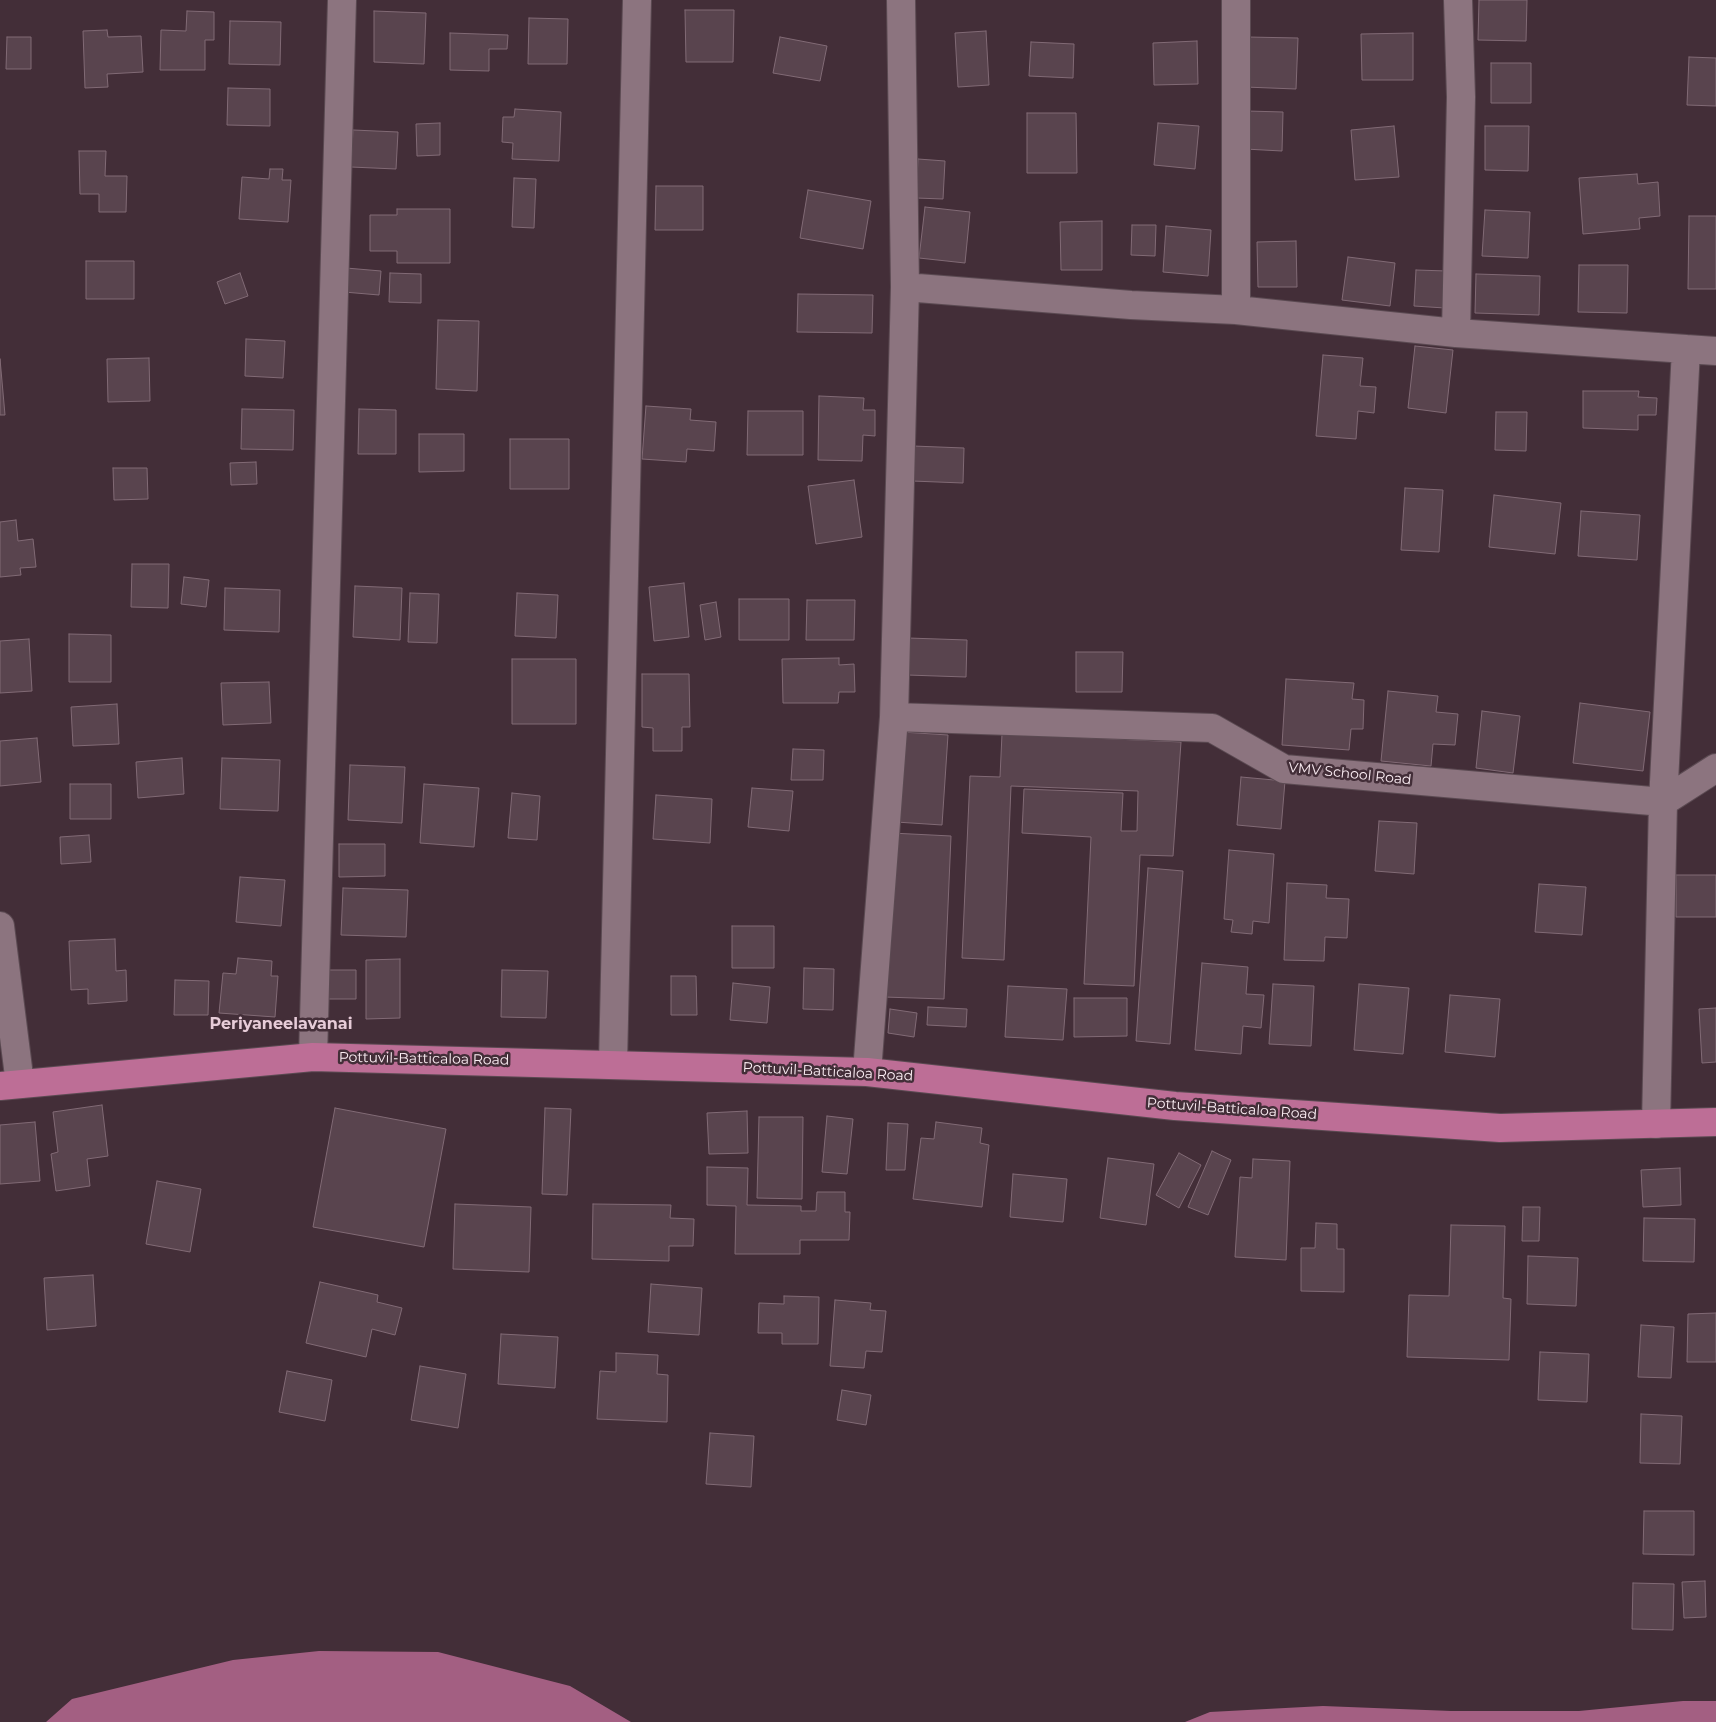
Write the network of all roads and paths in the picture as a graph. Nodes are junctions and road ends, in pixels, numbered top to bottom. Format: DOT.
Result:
graph roads {
  1 [pos="342,0"];
  2 [pos="637,0"];
  3 [pos="901,0"];
  4 [pos="1236,0"];
  5 [pos="1458,0"];
  6 [pos="904,288"];
  7 [pos="1236,310"];
  8 [pos="1456,333"];
  9 [pos="1686,349"];
  10 [pos="1716,351"];
  11 [pos="894,717"];
  12 [pos="1716,768"];
  13 [pos="1663,802"];
  14 [pos="0,926"];
  15 [pos="313,1057"];
  16 [pos="613,1063"];
  17 [pos="867,1072"];
  18 [pos="10,1085"];
  19 [pos="1716,1122"];
  20 [pos="1656,1124"];
  1 -- 15 [label="street"];
  2 -- 16 [label="street"];
  3 -- 6 [label="street"];
  4 -- 7 [label="street"];
  5 -- 8 [label="street"];
  6 -- 7 [label="street"];
  6 -- 11 [label="street"];
  7 -- 8 [label="street"];
  8 -- 9 [label="street"];
  9 -- 10 [label="street"];
  9 -- 13 [label="street"];
  11 -- 13 [label="street, VMV School Road"];
  11 -- 17 [label="street"];
  12 -- 13 [label="street"];
  13 -- 20 [label="street"];
  14 -- 18 [label="street"];
  15 -- 16 [label="highway, Pottuvil-Batticaloa Road"];
  15 -- 18 [label="highway, Pottuvil-Batticaloa Road"];
  16 -- 17 [label="highway, Pottuvil-Batticaloa Road"];
  17 -- 20 [label="highway, Pottuvil-Batticaloa Road"];
  19 -- 20 [label="highway, Pottuvil-Batticaloa Road"];
}
